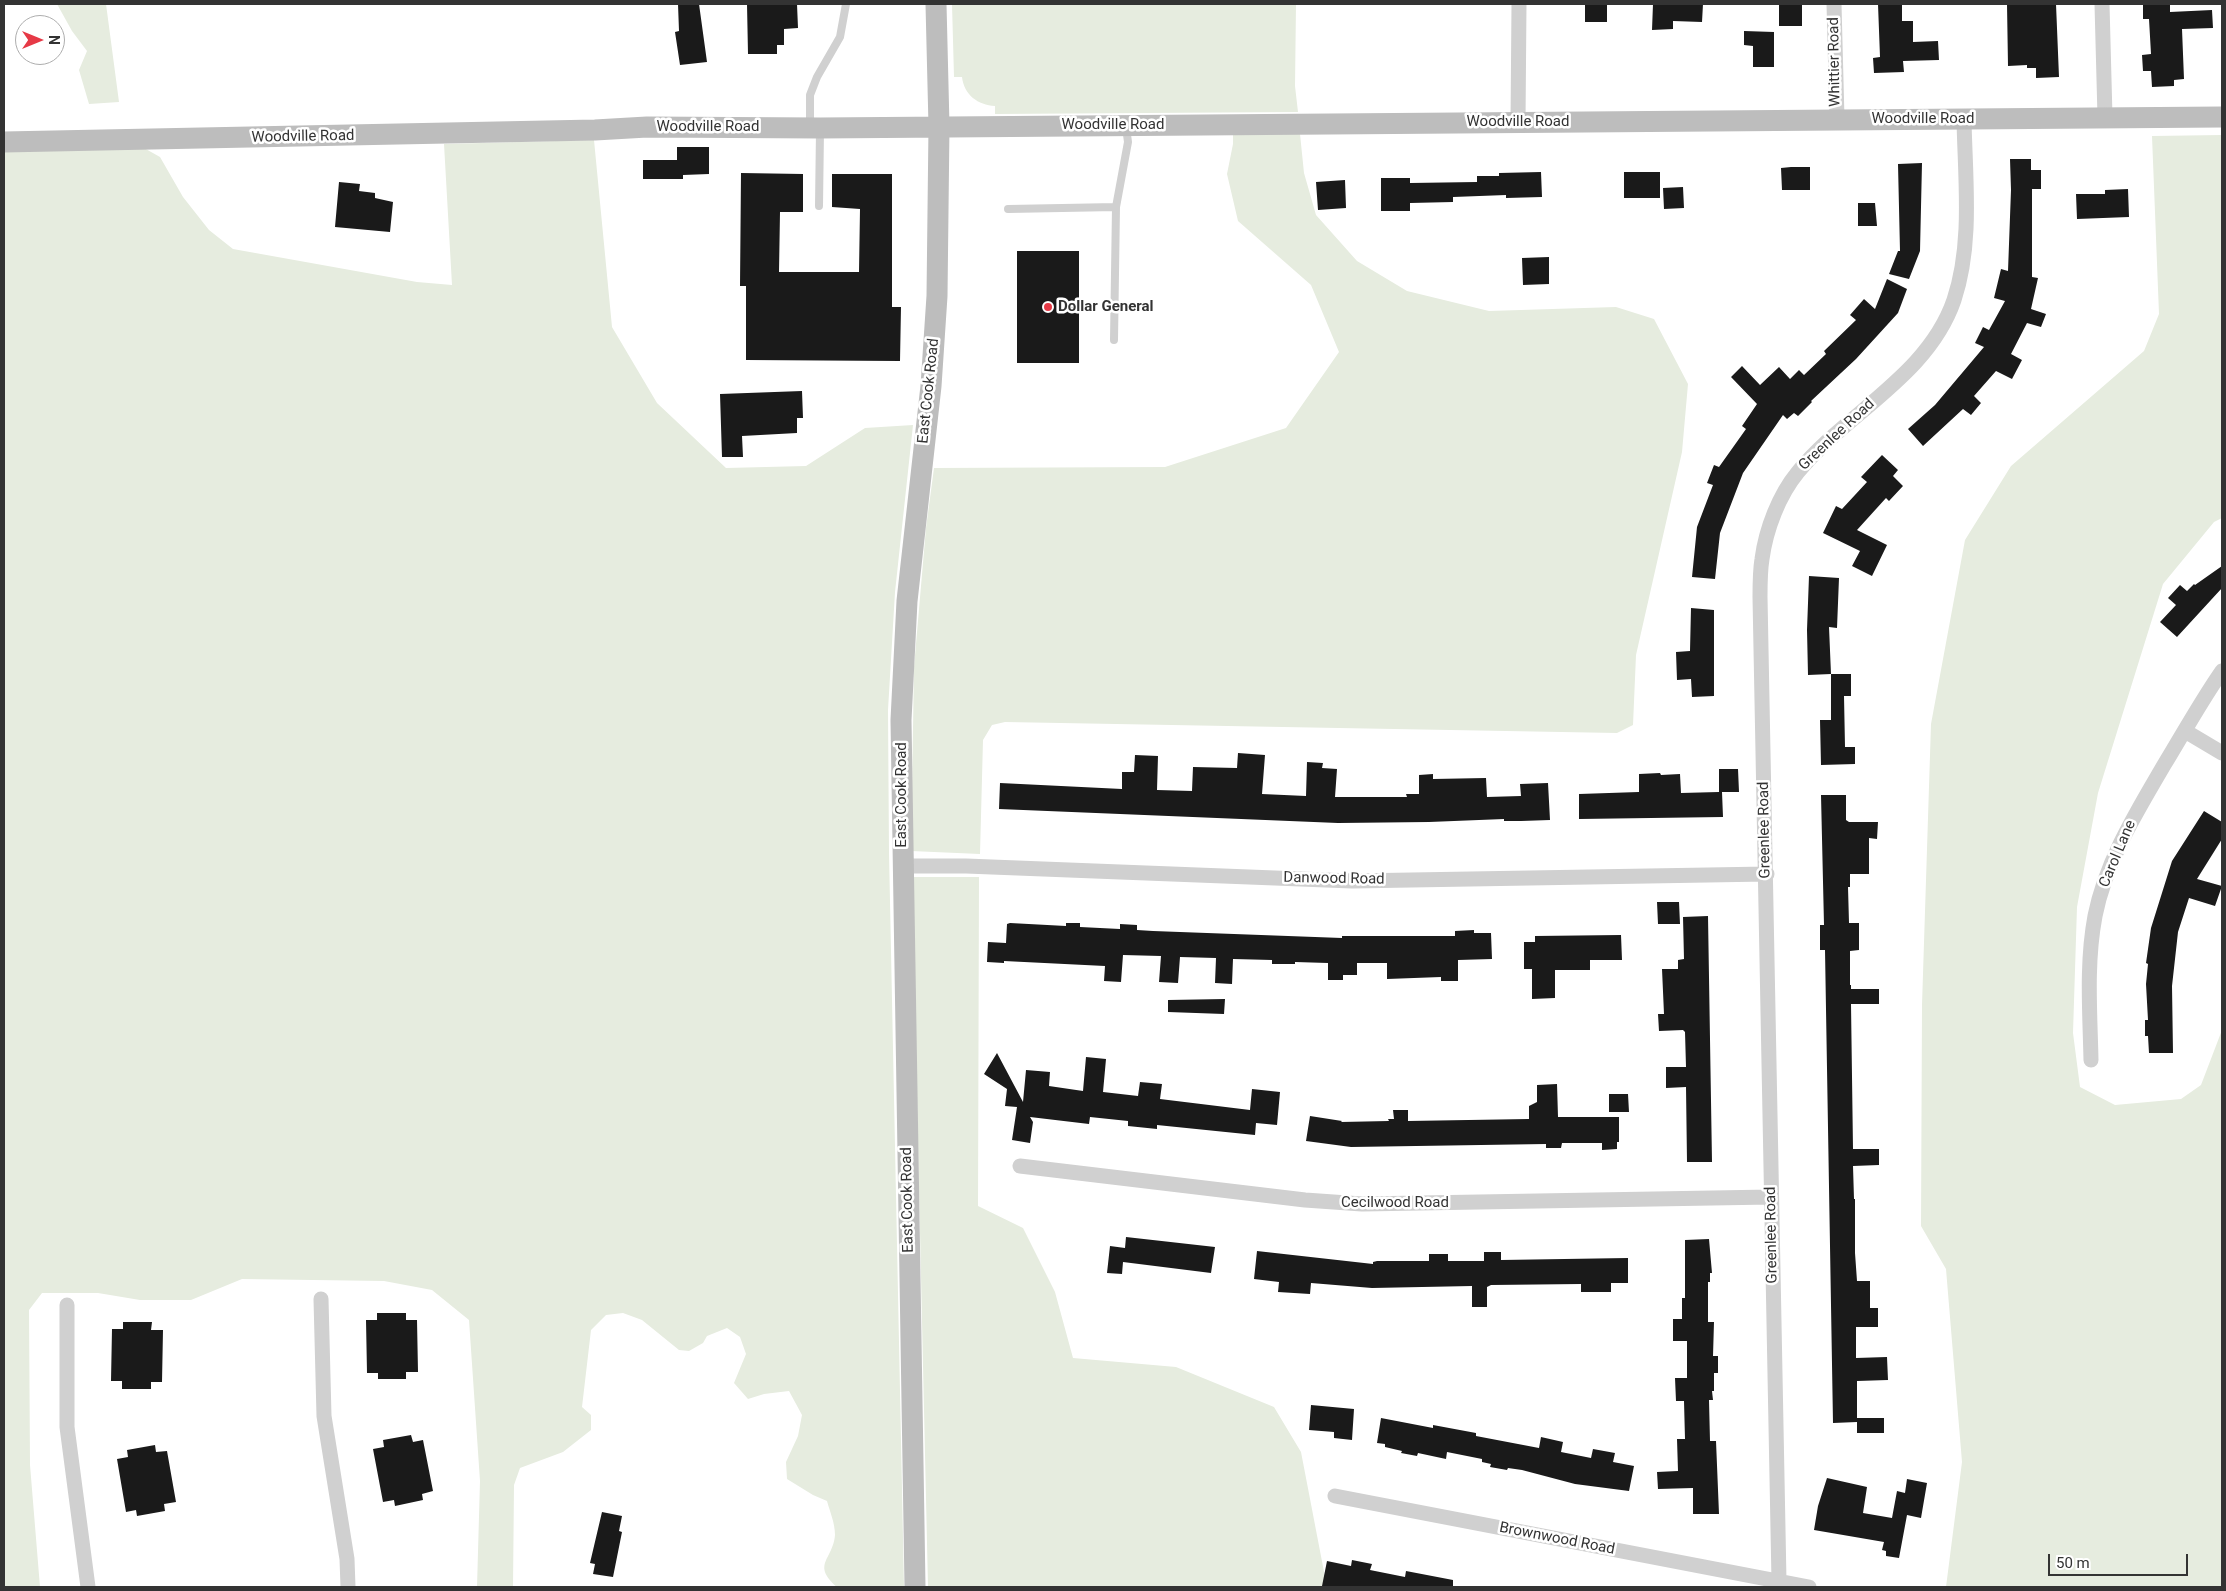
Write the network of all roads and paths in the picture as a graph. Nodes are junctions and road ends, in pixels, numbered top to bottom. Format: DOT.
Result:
graph roads {
  1 [pos="846,4"];
  2 [pos="936,4"];
  3 [pos="1518,4"];
  4 [pos="1834,4"];
  5 [pos="2102,4"];
  6 [pos="2105,117"];
  7 [pos="2222,117"];
  8 [pos="1964,119"];
  9 [pos="1837,120"];
  10 [pos="1518,122"];
  11 [pos="1126,125"];
  12 [pos="939,126"];
  13 [pos="815,128"];
  14 [pos="4,142"];
  15 [pos="819,206"];
  16 [pos="1116,207"];
  17 [pos="1008,209"];
  18 [pos="1114,340"];
  19 [pos="2222,671"];
  20 [pos="2185,730"];
  21 [pos="2222,753"];
  22 [pos="902,866"];
  23 [pos="1766,874"];
  24 [pos="2091,1060"];
  25 [pos="1020,1166"];
  26 [pos="1772,1197"];
  27 [pos="321,1299"];
  28 [pos="67,1305"];
  29 [pos="1335,1496"];
  30 [pos="1779,1582"];
  31 [pos="88,1587"];
  32 [pos="348,1587"];
  33 [pos="915,1587"];
  34 [pos="1809,1587"];
  1 -- 13 [label="lane"];
  2 -- 12 [label="street, East Cook Road"];
  3 -- 10 [label="street"];
  4 -- 9 [label="street, Whittier Road"];
  5 -- 6 [label="street"];
  6 -- 7 [label="street, Woodville Road"];
  6 -- 8 [label="street, Woodville Road"];
  8 -- 9 [label="street, Woodville Road"];
  8 -- 23 [label="street, Greenlee Road"];
  9 -- 10 [label="street, Woodville Road"];
  10 -- 11 [label="street, Woodville Road"];
  11 -- 12 [label="street, Woodville Road"];
  11 -- 16 [label="lane"];
  12 -- 13 [label="street, Woodville Road"];
  12 -- 22 [label="street, East Cook Road"];
  13 -- 14 [label="street, Woodville Road"];
  13 -- 15 [label="lane"];
  16 -- 17 [label="lane"];
  16 -- 18 [label="lane"];
  19 -- 20 [label="street, Carol Lane"];
  20 -- 21 [label="street"];
  20 -- 24 [label="street, Carol Lane"];
  22 -- 23 [label="street, Danwood Road"];
  22 -- 33 [label="street, East Cook Road"];
  23 -- 26 [label="street, Greenlee Road"];
  25 -- 26 [label="street, Cecilwood Road"];
  26 -- 30 [label="street, Greenlee Road"];
  27 -- 32 [label="street"];
  28 -- 31 [label="street"];
  29 -- 30 [label="street, Brownwood Road"];
  30 -- 34 [label="street"];
}
